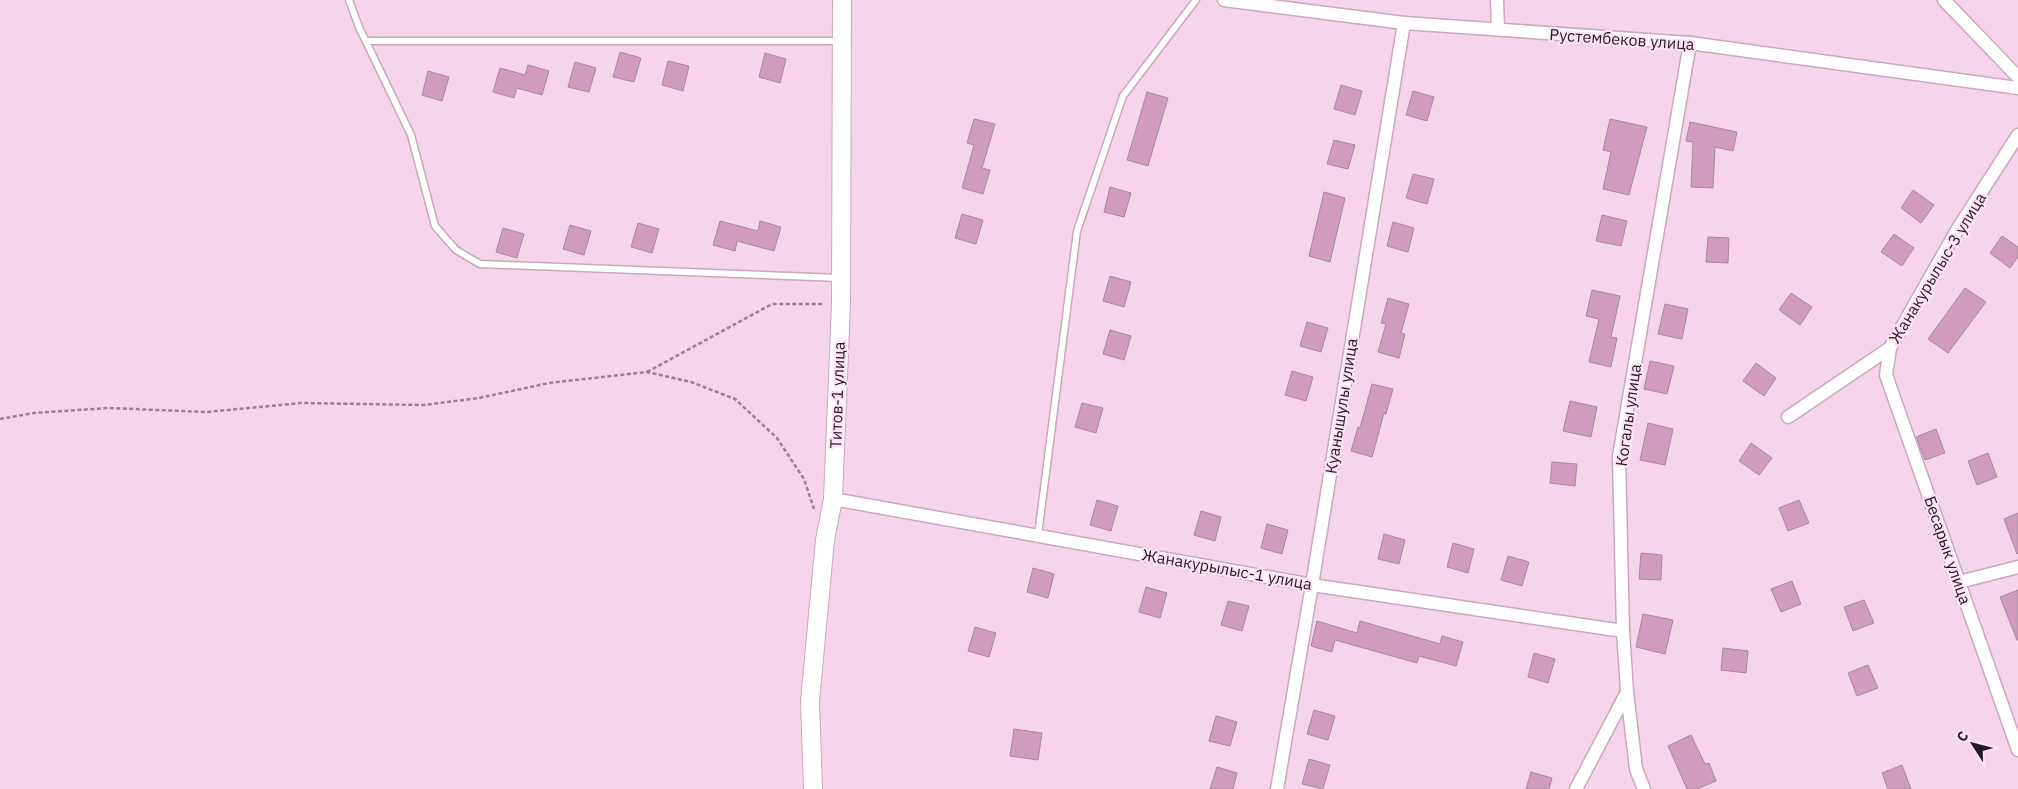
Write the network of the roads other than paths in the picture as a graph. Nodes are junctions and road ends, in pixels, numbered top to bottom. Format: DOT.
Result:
graph roads {
  1 [pos="349,0"];
  2 [pos="842,0"];
  3 [pos="1196,0"];
  4 [pos="1224,0"];
  5 [pos="1497,0"];
  6 [pos="1944,0"];
  7 [pos="1404,23"];
  8 [pos="1498,29"];
  9 [pos="366,41"];
  10 [pos="842,41"];
  11 [pos="1690,43"];
  12 [pos="2018,77"];
  13 [pos="2018,88"];
  14 [pos="2018,136"];
  15 [pos="841,278"];
  16 [pos="1890,348"];
  17 [pos="1788,417"];
  18 [pos="833,499"];
  19 [pos="1038,535"];
  20 [pos="2018,566"];
  21 [pos="1959,582"];
  22 [pos="1312,585"];
  23 [pos="1623,631"];
  24 [pos="1627,692"];
  25 [pos="2018,750"];
  26 [pos="813,789"];
  27 [pos="1277,789"];
  28 [pos="1576,789"];
  29 [pos="1644,789"];
  1 -- 9 [label="lane"];
  2 -- 10 [label="street, Титов-1 улица"];
  3 -- 19 [label="lane"];
  4 -- 7 [label="street, Рустембеков улица"];
  5 -- 8 [label="street"];
  6 -- 12 [label="street"];
  7 -- 8 [label="street, Рустембеков улица"];
  7 -- 22 [label="street, Куанышулы улица"];
  8 -- 11 [label="street, Рустембеков улица"];
  9 -- 10 [label="lane"];
  9 -- 15 [label="lane"];
  10 -- 15 [label="street, Титов-1 улица"];
  11 -- 13 [label="street, Рустембеков улица"];
  11 -- 23 [label="street, Когалы улица"];
  14 -- 16 [label="street, Жанакурылыс-3 улица"];
  15 -- 18 [label="street, Титов-1 улица"];
  16 -- 17 [label="street, Жанакурылыс-3 улица"];
  16 -- 21 [label="street, Бесарык улица"];
  18 -- 19 [label="street, Жанакурылыс-1 улица"];
  18 -- 26 [label="street, Титов-1 улица"];
  19 -- 22 [label="street, Жанакурылыс-1 улица"];
  20 -- 21 [label="street"];
  21 -- 25 [label="street, Бесарык улица"];
  22 -- 23 [label="street, Жанакурылыс-1 улица"];
  22 -- 27 [label="street, Куанышулы улица"];
  23 -- 24 [label="street, Когалы улица"];
  24 -- 28 [label="street"];
  24 -- 29 [label="street, Когалы улица"];
}
